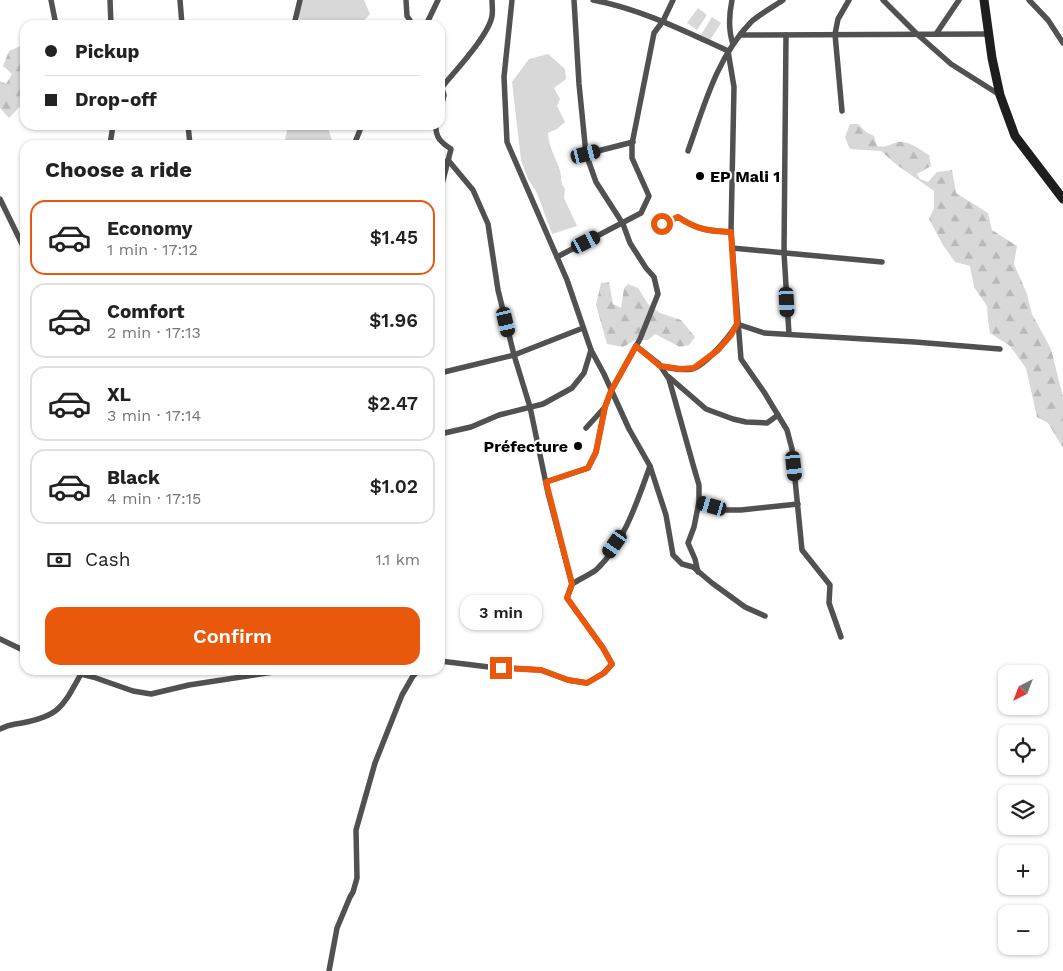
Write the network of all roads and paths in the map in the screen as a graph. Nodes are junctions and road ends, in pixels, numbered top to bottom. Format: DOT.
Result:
graph roads {
  1 [pos="51,0"];
  2 [pos="110,0"];
  3 [pos="180,0"];
  4 [pos="300,0"];
  5 [pos="406,0"];
  6 [pos="438,0"];
  7 [pos="492,0"];
  8 [pos="512,0"];
  9 [pos="574,0"];
  10 [pos="593,0"];
  11 [pos="673,0"];
  12 [pos="732,0"];
  13 [pos="783,0"];
  14 [pos="849,0"];
  15 [pos="883,0"];
  16 [pos="959,0"];
  17 [pos="984,0"];
  18 [pos="1029,0"];
  19 [pos="55,20"];
  20 [pos="111,20"];
  21 [pos="182,20"];
  22 [pos="295,20"];
  23 [pos="410,20"];
  24 [pos="428,20"];
  25 [pos="664,22"];
  26 [pos="835,34"];
  27 [pos="917,34"];
  28 [pos="936,34"];
  29 [pos="988,34"];
  30 [pos="741,35"];
  31 [pos="786,35"];
  32 [pos="1063,43"];
  33 [pos="733,44"];
  34 [pos="728,51"];
  35 [pos="445,80"];
  36 [pos="1000,95"];
  37 [pos="842,111"];
  38 [pos="633,142"];
  39 [pos="445,145"];
  40 [pos="688,151"];
  41 [pos="586,154"];
  42 [pos="448,160"];
  43 [pos="445,172"];
  44 [pos="0,199"];
  45 [pos="1063,199"];
  46 [pos="623,224"];
  47 [pos="662,224"];
  48 [pos="731,232"];
  49 [pos="20,240"];
  50 [pos="732,248"];
  51 [pos="784,253"];
  52 [pos="557,257"];
  53 [pos="882,262"];
  54 [pos="737,324"];
  55 [pos="583,328"];
  56 [pos="789,334"];
  57 [pos="636,346"];
  58 [pos="1000,349"];
  59 [pos="590,350"];
  60 [pos="514,355"];
  61 [pos="660,366"];
  62 [pos="445,372"];
  63 [pos="666,374"];
  64 [pos="611,391"];
  65 [pos="530,407"];
  66 [pos="605,407"];
  67 [pos="778,415"];
  68 [pos="586,428"];
  69 [pos="445,433"];
  70 [pos="650,466"];
  71 [pos="546,482"];
  72 [pos="699,502"];
  73 [pos="798,504"];
  74 [pos="698,572"];
  75 [pos="572,584"];
  76 [pos="765,616"];
  77 [pos="841,637"];
  78 [pos="0,638"];
  79 [pos="20,648"];
  80 [pos="445,662"];
  81 [pos="80,675"];
  82 [pos="90,675"];
  83 [pos="254,675"];
  84 [pos="414,675"];
  85 [pos="0,729"];
  86 [pos="329,971"];
  1 -- 19 [label="street"];
  2 -- 20 [label="street"];
  3 -- 21 [label="street"];
  4 -- 22 [label="street"];
  5 -- 23 [label="street"];
  6 -- 24 [label="street"];
  7 -- 35 [label="street"];
  8 -- 52 [label="street"];
  9 -- 41 [label="street"];
  10 -- 25 [label="street"];
  11 -- 25 [label="street"];
  12 -- 33 [label="street"];
  13 -- 30 [label="street"];
  14 -- 26 [label="street"];
  15 -- 27 [label="street"];
  16 -- 28 [label="street"];
  17 -- 29 [label="street"];
  18 -- 32 [label="street"];
  25 -- 34 [label="street"];
  25 -- 38 [label="street"];
  26 -- 27 [label="street"];
  26 -- 31 [label="street"];
  26 -- 37 [label="street"];
  27 -- 28 [label="street"];
  27 -- 36 [label="street"];
  28 -- 29 [label="street"];
  29 -- 36 [label="street"];
  30 -- 31 [label="street"];
  30 -- 33 [label="street"];
  31 -- 51 [label="street"];
  33 -- 34 [label="street"];
  34 -- 40 [label="street"];
  34 -- 48 [label="street"];
  36 -- 45 [label="street"];
  38 -- 41 [label="street"];
  38 -- 46 [label="street"];
  39 -- 42 [label="street"];
  41 -- 46 [label="street"];
  42 -- 43 [label="street"];
  42 -- 60 [label="street"];
  44 -- 49 [label="street"];
  46 -- 52 [label="street"];
  46 -- 57 [label="street"];
  47 -- 48 [label="street"];
  48 -- 50 [label="street"];
  50 -- 51 [label="street"];
  50 -- 54 [label="street"];
  51 -- 53 [label="street"];
  51 -- 56 [label="street"];
  52 -- 55 [label="street"];
  54 -- 56 [label="street"];
  54 -- 61 [label="street"];
  54 -- 67 [label="street"];
  55 -- 59 [label="street"];
  55 -- 60 [label="street"];
  56 -- 58 [label="street"];
  57 -- 61 [label="street"];
  57 -- 64 [label="street"];
  59 -- 64 [label="street"];
  59 -- 65 [label="street"];
  60 -- 62 [label="street"];
  60 -- 65 [label="street"];
  61 -- 63 [label="street"];
  63 -- 67 [label="street"];
  63 -- 72 [label="street"];
  64 -- 66 [label="street"];
  64 -- 70 [label="street"];
  65 -- 69 [label="street"];
  65 -- 71 [label="street"];
  66 -- 68 [label="street"];
  66 -- 71 [label="street"];
  67 -- 73 [label="street"];
  70 -- 74 [label="street"];
  70 -- 75 [label="street"];
  71 -- 75 [label="street"];
  72 -- 73 [label="street"];
  72 -- 74 [label="street"];
  73 -- 77 [label="street"];
  74 -- 76 [label="street"];
  75 -- 80 [label="street"];
  78 -- 79 [label="street"];
  81 -- 85 [label="street"];
  82 -- 83 [label="street"];
  84 -- 86 [label="street"];
}
